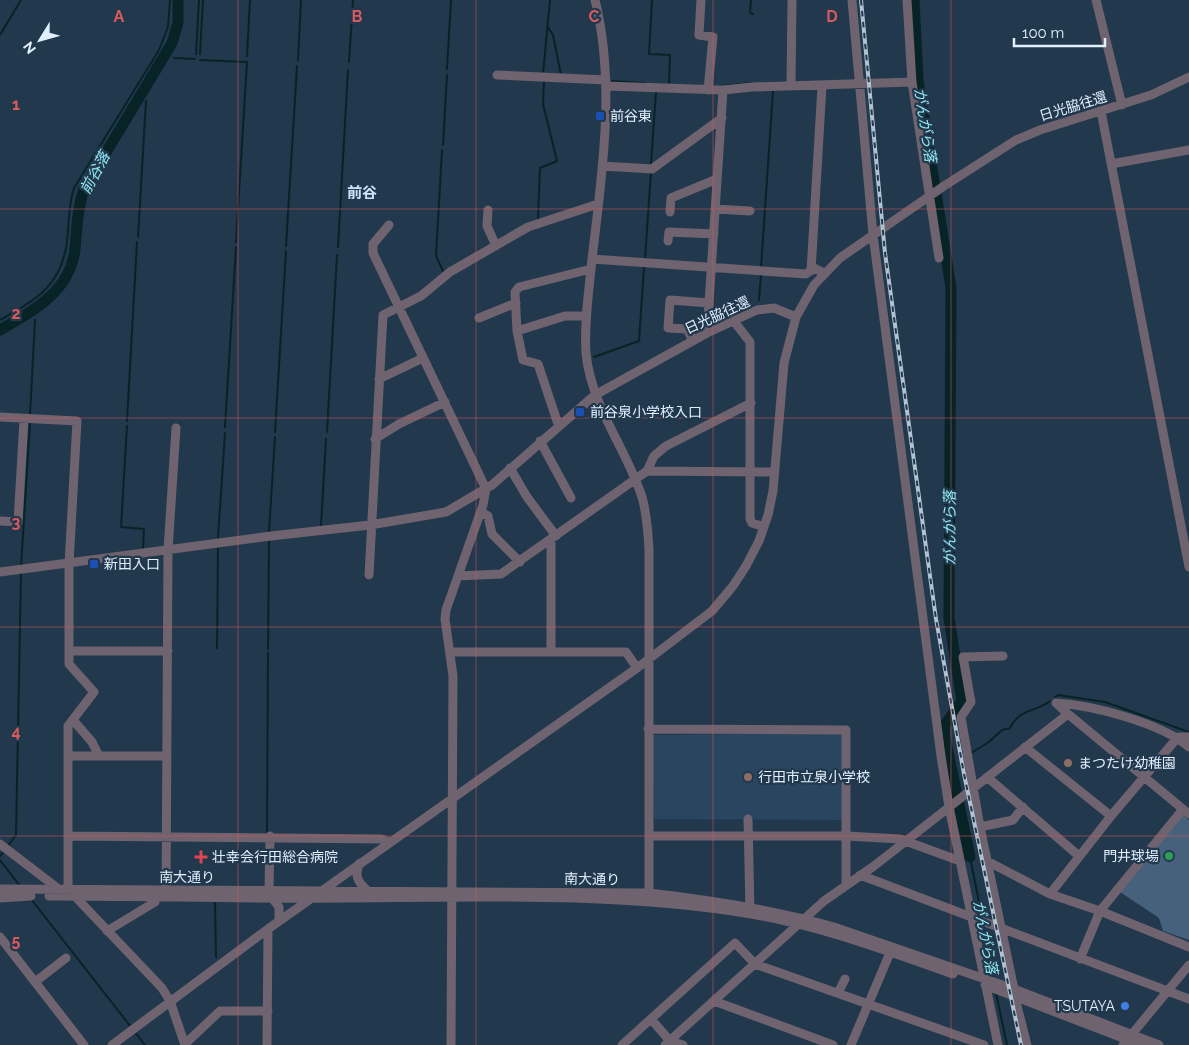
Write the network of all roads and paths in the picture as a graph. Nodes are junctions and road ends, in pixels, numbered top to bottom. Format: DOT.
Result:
graph roads {
  1 [pos="595,0"];
  2 [pos="701,0"];
  3 [pos="792,0"];
  4 [pos="852,0"];
  5 [pos="907,0"];
  6 [pos="1096,0"];
  7 [pos="497,75"];
  8 [pos="1189,77"];
  9 [pos="912,82"];
  10 [pos="606,83"];
  11 [pos="859,84"];
  12 [pos="791,86"];
  13 [pos="822,86"];
  14 [pos="708,90"];
  15 [pos="723,90"];
  16 [pos="1122,105"];
  17 [pos="1101,111"];
  18 [pos="722,118"];
  19 [pos="1189,150"];
  20 [pos="1111,164"];
  21 [pos="602,166"];
  22 [pos="717,179"];
  23 [pos="930,196"];
  24 [pos="598,204"];
  25 [pos="715,209"];
  26 [pos="488,210"];
  27 [pos="750,211"];
  28 [pos="670,212"];
  29 [pos="389,225"];
  30 [pos="714,234"];
  31 [pos="873,235"];
  32 [pos="668,241"];
  33 [pos="496,246"];
  34 [pos="939,258"];
  35 [pos="592,259"];
  36 [pos="711,267"];
  37 [pos="591,269"];
  38 [pos="811,271"];
  39 [pos="824,273"];
  40 [pos="516,303"];
  41 [pos="709,303"];
  42 [pos="399,307"];
  43 [pos="586,316"];
  44 [pos="796,317"];
  45 [pos="479,318"];
  46 [pos="733,320"];
  47 [pos="517,331"];
  48 [pos="707,333"];
  49 [pos="693,341"];
  50 [pos="424,358"];
  51 [pos="379,379"];
  52 [pos="594,395"];
  53 [pos="445,402"];
  54 [pos="751,403"];
  55 [pos="0,417"];
  56 [pos="28,419"];
  57 [pos="558,424"];
  58 [pos="176,428"];
  59 [pos="375,440"];
  60 [pos="540,441"];
  61 [pos="510,468"];
  62 [pos="647,471"];
  63 [pos="750,472"];
  64 [pos="774,472"];
  65 [pos="634,478"];
  66 [pos="486,488"];
  67 [pos="571,498"];
  68 [pos="481,512"];
  69 [pos="0,521"];
  70 [pos="370,525"];
  71 [pos="764,527"];
  72 [pos="554,538"];
  73 [pos="168,550"];
  74 [pos="520,562"];
  75 [pos="69,564"];
  76 [pos="1189,567"];
  77 [pos="0,572"];
  78 [pos="369,575"];
  79 [pos="458,576"];
  80 [pos="69,651"];
  81 [pos="168,651"];
  82 [pos="451,652"];
  83 [pos="551,652"];
  84 [pos="1003,656"];
  85 [pos="649,659"];
  86 [pos="637,668"];
  87 [pos="1068,714"];
  88 [pos="72,720"];
  89 [pos="648,729"];
  90 [pos="1178,737"];
  91 [pos="1189,737"];
  92 [pos="1024,747"];
  93 [pos="1189,747"];
  94 [pos="68,756"];
  95 [pos="99,756"];
  96 [pos="167,756"];
  97 [pos="1145,776"];
  98 [pos="987,777"];
  99 [pos="974,787"];
  100 [pos="452,798"];
  101 [pos="949,807"];
  102 [pos="1023,807"];
  103 [pos="1186,811"];
  104 [pos="1111,816"];
  105 [pos="748,819"];
  106 [pos="980,827"];
  107 [pos="68,836"];
  108 [pos="167,836"];
  109 [pos="270,836"];
  110 [pos="649,836"];
  111 [pos="847,836"];
  112 [pos="749,838"];
  113 [pos="905,840"];
  114 [pos="389,842"];
  115 [pos="4,847"];
  116 [pos="1079,856"];
  117 [pos="960,861"];
  118 [pos="987,862"];
  119 [pos="360,863"];
  120 [pos="860,875"];
  121 [pos="846,884"];
  122 [pos="0,889"];
  123 [pos="321,891"];
  124 [pos="368,891"];
  125 [pos="67,892"];
  126 [pos="26,893"];
  127 [pos="450,894"];
  128 [pos="1050,894"];
  129 [pos="162,895"];
  130 [pos="270,895"];
  131 [pos="649,897"];
  132 [pos="0,898"];
  133 [pos="310,899"];
  134 [pos="750,911"];
  135 [pos="1100,911"];
  136 [pos="972,918"];
  137 [pos="279,921"];
  138 [pos="803,921"];
  139 [pos="268,929"];
  140 [pos="1001,930"];
  141 [pos="107,931"];
  142 [pos="0,937"];
  143 [pos="1189,947"];
  144 [pos="892,949"];
  145 [pos="66,958"];
  146 [pos="1080,959"];
  147 [pos="755,964"];
  148 [pos="1189,965"];
  149 [pos="844,979"];
  150 [pos="35,982"];
  151 [pos="992,985"];
  152 [pos="1167,991"];
  153 [pos="838,993"];
  154 [pos="1015,994"];
  155 [pos="1189,1000"];
  156 [pos="170,1001"];
  157 [pos="714,1001"];
  158 [pos="867,1003"];
  159 [pos="268,1011"];
  160 [pos="651,1019"];
  161 [pos="1127,1040"];
  162 [pos="668,1043"];
  163 [pos="84,1045"];
  164 [pos="112,1045"];
  165 [pos="185,1045"];
  166 [pos="267,1045"];
  167 [pos="451,1045"];
  168 [pos="622,1045"];
  169 [pos="682,1045"];
  170 [pos="833,1045"];
  171 [pos="851,1045"];
  172 [pos="984,1045"];
  173 [pos="998,1045"];
  174 [pos="1027,1045"];
  175 [pos="1141,1045"];
  176 [pos="1159,1045"];
  1 -- 10 [label="street"];
  2 -- 14 [label="street"];
  3 -- 12 [label="street"];
  4 -- 11 [label="street"];
  5 -- 9 [label="street"];
  6 -- 16 [label="street"];
  7 -- 10 [label="street"];
  8 -- 16 [label="street, 日光脇往還"];
  9 -- 11 [label="street"];
  9 -- 23 [label="street"];
  10 -- 14 [label="street"];
  10 -- 21 [label="street"];
  11 -- 13 [label="street"];
  11 -- 31 [label="street"];
  12 -- 13 [label="street"];
  12 -- 15 [label="street"];
  13 -- 38 [label="street"];
  14 -- 15 [label="street"];
  15 -- 18 [label="street"];
  16 -- 17 [label="street, 日光脇往還"];
  17 -- 20 [label="street"];
  17 -- 23 [label="street, 日光脇往還"];
  18 -- 21 [label="street"];
  18 -- 22 [label="street"];
  19 -- 20 [label="street"];
  20 -- 76 [label="street"];
  21 -- 24 [label="street"];
  22 -- 25 [label="street"];
  22 -- 28 [label="street"];
  23 -- 31 [label="street"];
  23 -- 34 [label="street"];
  24 -- 33 [label="street"];
  24 -- 35 [label="street"];
  25 -- 27 [label="street"];
  25 -- 30 [label="street"];
  26 -- 33 [label="street"];
  29 -- 42 [label="street"];
  30 -- 32 [label="street"];
  30 -- 36 [label="street"];
  31 -- 39 [label="street"];
  31 -- 101 [label="street"];
  33 -- 42 [label="street"];
  35 -- 36 [label="street"];
  35 -- 37 [label="street"];
  36 -- 38 [label="street"];
  36 -- 41 [label="street"];
  37 -- 40 [label="street"];
  37 -- 43 [label="street"];
  38 -- 39 [label="street"];
  39 -- 44 [label="street"];
  40 -- 45 [label="street"];
  40 -- 47 [label="street"];
  41 -- 48 [label="street"];
  41 -- 49 [label="street"];
  42 -- 50 [label="street"];
  42 -- 51 [label="street"];
  43 -- 47 [label="street"];
  43 -- 52 [label="street"];
  44 -- 46 [label="street, 日光脇往還"];
  44 -- 64 [label="street"];
  46 -- 48 [label="street, 日光脇往還"];
  46 -- 54 [label="street"];
  47 -- 57 [label="street"];
  48 -- 49 [label="street, 日光脇往還"];
  49 -- 52 [label="street, 日光脇往還"];
  50 -- 51 [label="street"];
  50 -- 53 [label="street"];
  51 -- 59 [label="street"];
  52 -- 57 [label="street, 日光脇往還"];
  52 -- 65 [label="street"];
  53 -- 59 [label="street"];
  53 -- 66 [label="street"];
  54 -- 62 [label="street"];
  54 -- 63 [label="street"];
  55 -- 56 [label="street"];
  56 -- 69 [label="street"];
  56 -- 75 [label="street"];
  57 -- 60 [label="street, 日光脇往還"];
  58 -- 73 [label="street"];
  59 -- 70 [label="street"];
  60 -- 61 [label="street, 日光脇往還"];
  60 -- 67 [label="street"];
  61 -- 66 [label="street, 日光脇往還"];
  61 -- 72 [label="street"];
  62 -- 63 [label="street"];
  62 -- 65 [label="street"];
  63 -- 64 [label="street"];
  63 -- 71 [label="street"];
  64 -- 71 [label="street"];
  65 -- 72 [label="street"];
  65 -- 85 [label="street"];
  66 -- 68 [label="street"];
  66 -- 70 [label="street, 日光脇往還"];
  68 -- 74 [label="street"];
  68 -- 79 [label="street"];
  70 -- 73 [label="street, 日光脇往還"];
  70 -- 78 [label="street"];
  71 -- 85 [label="street"];
  72 -- 74 [label="street"];
  72 -- 83 [label="street"];
  73 -- 75 [label="street, 日光脇往還"];
  73 -- 81 [label="street"];
  74 -- 79 [label="street"];
  75 -- 77 [label="street, 日光脇往還"];
  75 -- 80 [label="street"];
  79 -- 82 [label="street"];
  80 -- 81 [label="street"];
  80 -- 88 [label="street"];
  81 -- 96 [label="street"];
  82 -- 83 [label="street"];
  82 -- 100 [label="street"];
  83 -- 86 [label="street"];
  84 -- 99 [label="street"];
  85 -- 86 [label="street"];
  85 -- 89 [label="street"];
  86 -- 100 [label="street"];
  87 -- 90 [label="street"];
  87 -- 92 [label="street"];
  87 -- 97 [label="street"];
  88 -- 94 [label="street"];
  88 -- 95 [label="street"];
  89 -- 110 [label="street"];
  89 -- 111 [label="street"];
  90 -- 91 [label="street"];
  90 -- 93 [label="street"];
  90 -- 97 [label="street"];
  92 -- 98 [label="street"];
  92 -- 104 [label="street"];
  94 -- 95 [label="street"];
  94 -- 107 [label="street"];
  95 -- 96 [label="street"];
  96 -- 108 [label="street"];
  97 -- 103 [label="street"];
  97 -- 104 [label="street"];
  98 -- 99 [label="street"];
  98 -- 102 [label="street"];
  99 -- 101 [label="street"];
  99 -- 106 [label="street"];
  100 -- 114 [label="street"];
  100 -- 127 [label="street"];
  101 -- 113 [label="street"];
  101 -- 117 [label="street"];
  102 -- 106 [label="street"];
  102 -- 116 [label="street"];
  103 -- 135 [label="street"];
  104 -- 116 [label="street"];
  105 -- 112 [label="street"];
  106 -- 118 [label="street"];
  107 -- 108 [label="street"];
  107 -- 125 [label="street"];
  108 -- 109 [label="street"];
  108 -- 129 [label="street"];
  109 -- 114 [label="street"];
  109 -- 130 [label="street"];
  110 -- 112 [label="street"];
  110 -- 131 [label="street"];
  111 -- 112 [label="street"];
  111 -- 113 [label="street"];
  111 -- 121 [label="street"];
  112 -- 134 [label="street"];
  113 -- 117 [label="street"];
  113 -- 120 [label="street"];
  114 -- 119 [label="street"];
  115 -- 125 [label="street"];
  116 -- 128 [label="street"];
  117 -- 136 [label="street"];
  118 -- 128 [label="street"];
  118 -- 140 [label="street"];
  119 -- 123 [label="street"];
  119 -- 124 [label="street"];
  120 -- 121 [label="street"];
  120 -- 136 [label="street"];
  121 -- 138 [label="street"];
  122 -- 126 [label="street, 南大通り"];
  123 -- 124 [label="street, 南大通り"];
  123 -- 130 [label="street, 南大通り"];
  123 -- 133 [label="street"];
  124 -- 127 [label="street, 南大通り"];
  125 -- 126 [label="street, 南大通り"];
  125 -- 126 [label="street, 南大通り"];
  125 -- 129 [label="street, 南大通り"];
  125 -- 141 [label="street"];
  126 -- 132 [label="street, 南大通り"];
  127 -- 131 [label="street, 南大通り"];
  127 -- 133 [label="street, 南大通り"];
  127 -- 167 [label="street"];
  128 -- 135 [label="street"];
  129 -- 130 [label="street, 南大通り"];
  129 -- 141 [label="street"];
  130 -- 133 [label="street, 南大通り"];
  130 -- 137 [label="street"];
  131 -- 134 [label="street, 南大通り"];
  133 -- 137 [label="street"];
  134 -- 138 [label="street, 南大通り"];
  135 -- 143 [label="street"];
  135 -- 146 [label="street"];
  136 -- 140 [label="street"];
  136 -- 151 [label="street"];
  137 -- 139 [label="street"];
  138 -- 144 [label="street, 南大通り"];
  138 -- 147 [label="street"];
  139 -- 156 [label="street"];
  139 -- 159 [label="street"];
  140 -- 146 [label="street"];
  140 -- 154 [label="street"];
  141 -- 156 [label="street"];
  142 -- 150 [label="street"];
  144 -- 151 [label="street, 南大通り"];
  144 -- 158 [label="street"];
  145 -- 150 [label="street"];
  146 -- 152 [label="street"];
  147 -- 153 [label="street"];
  147 -- 157 [label="street"];
  147 -- 160 [label="street"];
  148 -- 152 [label="street"];
  149 -- 153 [label="street"];
  150 -- 163 [label="street"];
  151 -- 154 [label="street, 南大通り"];
  151 -- 173 [label="street"];
  152 -- 155 [label="street"];
  152 -- 161 [label="street"];
  153 -- 158 [label="street"];
  154 -- 161 [label="street, 南大通り"];
  154 -- 174 [label="street"];
  156 -- 164 [label="street"];
  156 -- 165 [label="street"];
  157 -- 162 [label="street"];
  157 -- 170 [label="street"];
  158 -- 171 [label="street"];
  158 -- 172 [label="street"];
  159 -- 165 [label="street"];
  159 -- 166 [label="street"];
  160 -- 162 [label="street"];
  160 -- 168 [label="street"];
  161 -- 175 [label="street, 南大通り"];
  161 -- 176 [label="street, 南大通り"];
  162 -- 169 [label="street"];
}
